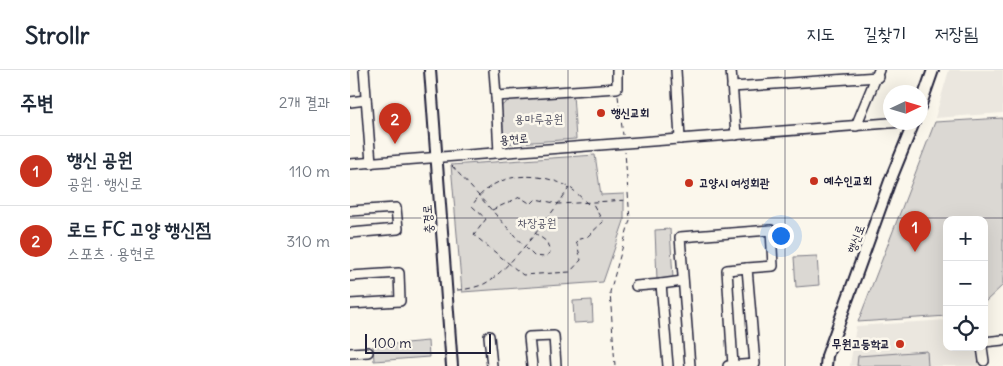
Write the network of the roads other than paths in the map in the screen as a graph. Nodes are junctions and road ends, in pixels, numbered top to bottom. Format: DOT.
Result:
graph roads {
  1 [pos="364,70"];
  2 [pos="430,70"];
  3 [pos="494,70"];
  4 [pos="616,70"];
  5 [pos="676,70"];
  6 [pos="731,70"];
  7 [pos="934,70"];
  8 [pos="878,74"];
  9 [pos="928,86"];
  10 [pos="732,87"];
  11 [pos="496,96"];
  12 [pos="366,100"];
  13 [pos="350,102"];
  14 [pos="883,124"];
  15 [pos="856,126"];
  16 [pos="911,130"];
  17 [pos="736,135"];
  18 [pos="680,139"];
  19 [pos="499,153"];
  20 [pos="436,158"];
  21 [pos="371,163"];
  22 [pos="350,164"];
  23 [pos="350,211"];
  24 [pos="350,233"];
  25 [pos="747,268"];
  26 [pos="350,276"];
  27 [pos="683,282"];
  28 [pos="661,284"];
  29 [pos="636,286"];
  30 [pos="350,304"];
  31 [pos="490,336"];
  32 [pos="1003,340"];
  33 [pos="988,342"];
  34 [pos="983,351"];
  35 [pos="368,352"];
  36 [pos="350,353"];
  37 [pos="984,361"];
  38 [pos="739,365"];
  39 [pos="452,366"];
  40 [pos="492,366"];
  41 [pos="532,366"];
  42 [pos="556,366"];
  43 [pos="668,366"];
  44 [pos="690,366"];
  45 [pos="728,366"];
  46 [pos="826,366"];
  1 -- 12 [label="street"];
  2 -- 20 [label="main road, 충경로"];
  3 -- 11 [label="street"];
  4 -- 11 [label="street"];
  5 -- 18 [label="street"];
  6 -- 10 [label="street"];
  7 -- 9 [label="main road"];
  8 -- 10 [label="street"];
  8 -- 15 [label="street"];
  10 -- 17 [label="street"];
  11 -- 19 [label="street"];
  12 -- 13 [label="street"];
  12 -- 21 [label="street"];
  14 -- 15 [label="street, 용현로"];
  15 -- 17 [label="street, 용현로"];
  16 -- 46 [label="main road, 행신로"];
  17 -- 18 [label="street, 용현로"];
  18 -- 19 [label="street, 용현로"];
  19 -- 20 [label="street, 용현로"];
  20 -- 21 [label="street, 용현로"];
  20 -- 39 [label="main road, 충경로"];
  21 -- 22 [label="street, 용현로"];
  23 -- 24 [label="street"];
  25 -- 27 [label="street"];
  25 -- 38 [label="street"];
  25 -- 38 [label="street"];
  26 -- 30 [label="street"];
  27 -- 28 [label="street"];
  27 -- 44 [label="street"];
  28 -- 29 [label="street"];
  28 -- 43 [label="street"];
  31 -- 40 [label="street"];
  32 -- 33 [label="street"];
  34 -- 37 [label="street"];
  35 -- 36 [label="street"];
  38 -- 45 [label="street"];
  41 -- 42 [label="street"];
}
